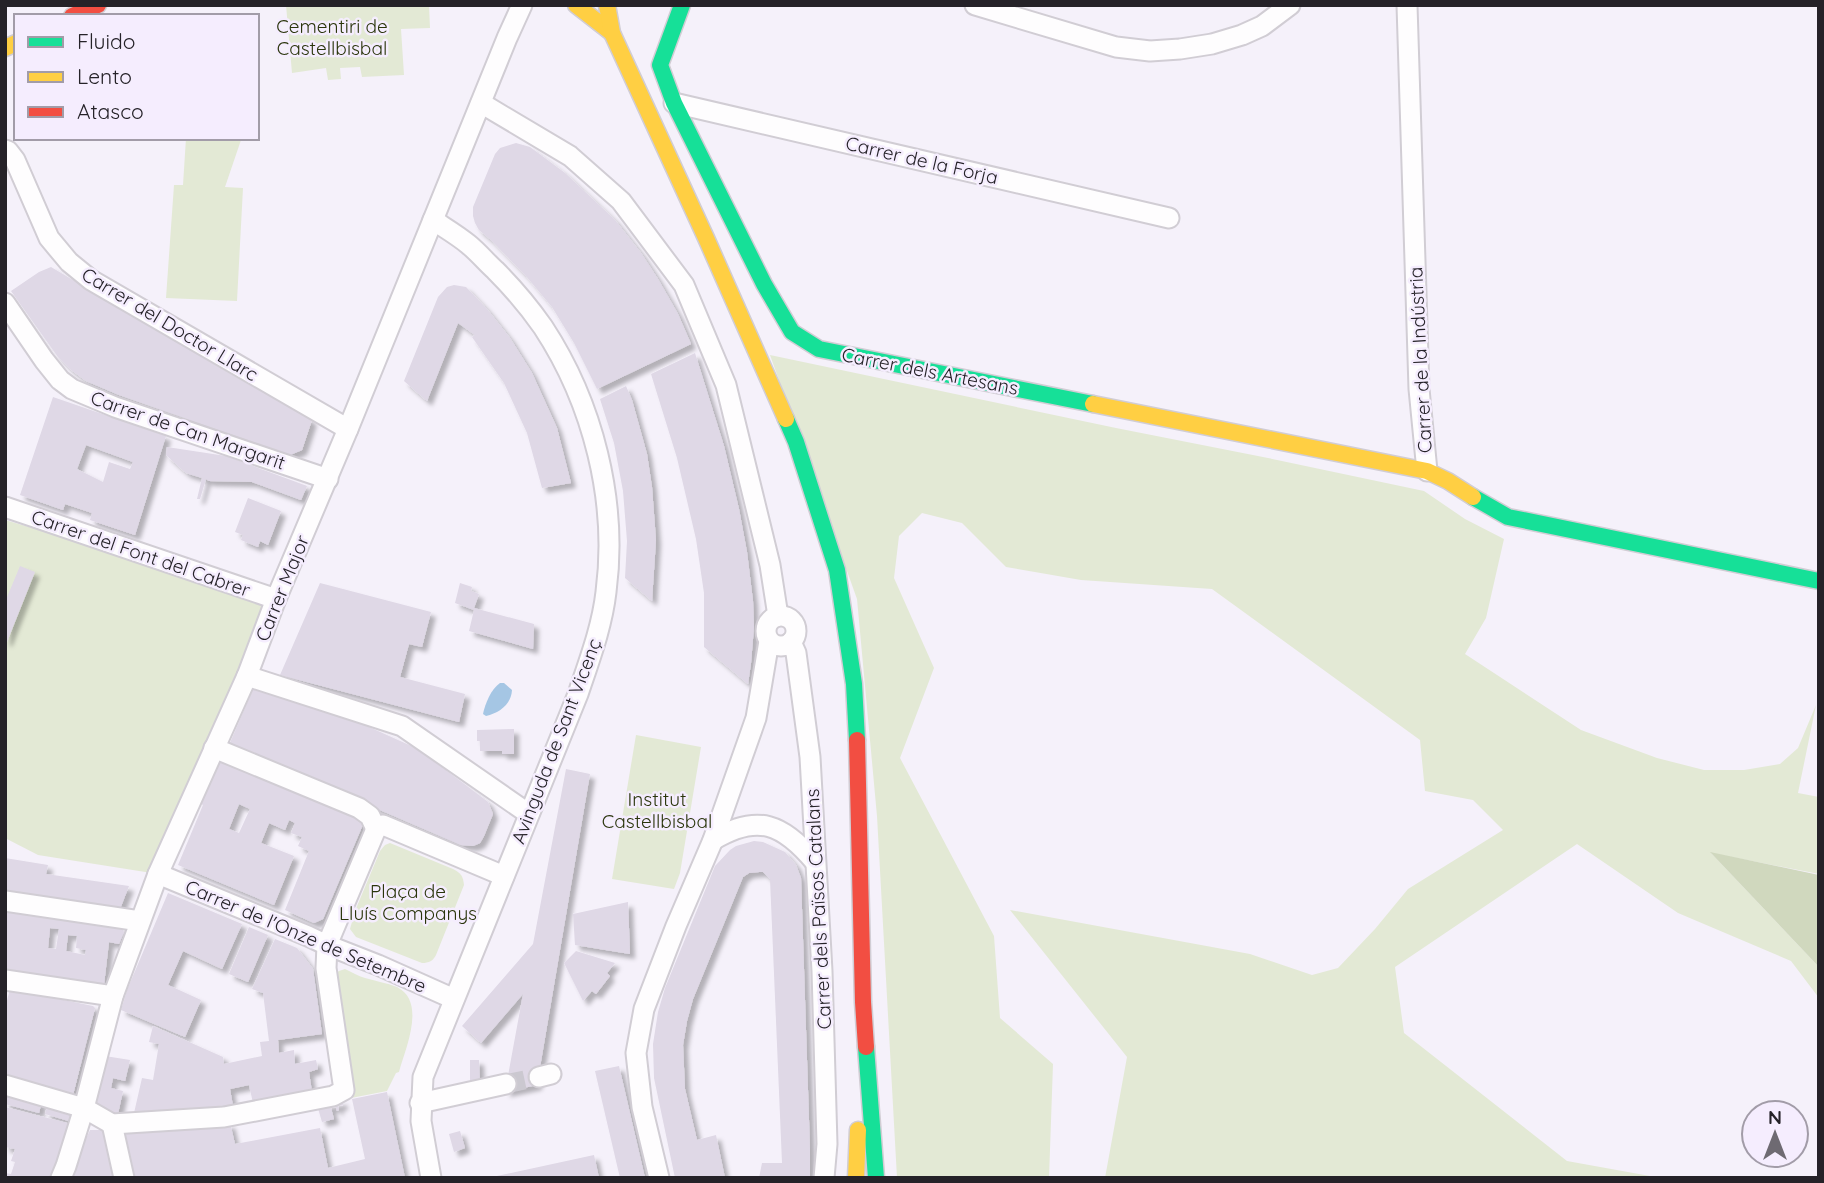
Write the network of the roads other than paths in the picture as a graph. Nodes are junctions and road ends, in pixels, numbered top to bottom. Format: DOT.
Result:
graph roads {
  1 [pos="98,5"];
  2 [pos="522,5"];
  3 [pos="576,5"];
  4 [pos="607,5"];
  5 [pos="682,5"];
  6 [pos="975,5"];
  7 [pos="1290,5"];
  8 [pos="1407,5"];
  9 [pos="77,14"];
  10 [pos="612,33"];
  11 [pos="481,103"];
  12 [pos="674,103"];
  13 [pos="5,150"];
  14 [pos="1169,218"];
  15 [pos="433,220"];
  16 [pos="5,303"];
  17 [pos="348,429"];
  18 [pos="1427,471"];
  19 [pos="328,479"];
  20 [pos="5,507"];
  21 [pos="1819,582"];
  22 [pos="276,599"];
  23 [pos="778,616"];
  24 [pos="769,641"];
  25 [pos="791,642"];
  26 [pos="247,676"];
  27 [pos="214,748"];
  28 [pos="529,814"];
  29 [pos="376,829"];
  30 [pos="713,840"];
  31 [pos="815,862"];
  32 [pos="158,874"];
  33 [pos="504,876"];
  34 [pos="5,901"];
  35 [pos="140,921"];
  36 [pos="327,945"];
  37 [pos="5,980"];
  38 [pos="113,996"];
  39 [pos="454,999"];
  40 [pos="863,1002"];
  41 [pos="506,1084"];
  42 [pos="5,1085"];
  43 [pos="420,1103"];
  44 [pos="85,1108"];
  45 [pos="112,1124"];
  46 [pos="61,1178"];
  47 [pos="124,1178"];
  48 [pos="431,1178"];
  49 [pos="659,1178"];
  50 [pos="824,1178"];
  51 [pos="856,1178"];
  52 [pos="876,1178"];
  1 -- 9 [label="street"];
  2 -- 11 [label="street, Carrer Major"];
  3 -- 10 [label="street"];
  4 -- 10 [label="street"];
  5 -- 12 [label="street, Carrer dels Artesans"];
  6 -- 7 [label="street"];
  8 -- 18 [label="street, Carrer de la Indústria"];
  10 -- 40 [label="street"];
  11 -- 15 [label="street, Carrer Major"];
  11 -- 23 [label="street"];
  12 -- 14 [label="street, Carrer de la Forja"];
  12 -- 18 [label="street, Carrer dels Artesans"];
  13 -- 17 [label="street, Carrer del Doctor Llarc"];
  15 -- 17 [label="street, Carrer Major"];
  15 -- 28 [label="street, Avinguda de Sant Vicenç"];
  16 -- 19 [label="street, Carrer de Can Margarit"];
  17 -- 19 [label="street, Carrer Major"];
  18 -- 21 [label="street, Carrer de la Indústria"];
  19 -- 22 [label="street, Carrer Major"];
  20 -- 22 [label="street, Carrer del Font del Cabrer"];
  22 -- 26 [label="street, Carrer Major"];
  23 -- 24 [label="street"];
  23 -- 25 [label="street"];
  24 -- 25 [label="street"];
  24 -- 30 [label="street"];
  25 -- 31 [label="street, Carrer dels Països Catalans"];
  26 -- 27 [label="street, Carrer Major"];
  26 -- 28 [label="street"];
  27 -- 29 [label="street"];
  27 -- 32 [label="street, Carrer Major"];
  28 -- 33 [label="street, Avinguda de Sant Vicenç"];
  29 -- 33 [label="street"];
  29 -- 36 [label="street"];
  30 -- 31 [label="street"];
  30 -- 49 [label="street"];
  31 -- 50 [label="street, Carrer dels Països Catalans"];
  32 -- 35 [label="street, Carrer Major"];
  32 -- 36 [label="street, Carrer de l'Onze de Setembre"];
  33 -- 39 [label="street, Avinguda de Sant Vicenç"];
  34 -- 35 [label="street"];
  35 -- 38 [label="street, Carrer Major"];
  36 -- 39 [label="street, Carrer de l'Onze de Setembre"];
  36 -- 45 [label="street"];
  37 -- 38 [label="street"];
  38 -- 44 [label="street, Carrer Major"];
  39 -- 43 [label="street, Avinguda de Sant Vicenç"];
  40 -- 51 [label="street"];
  40 -- 52 [label="street"];
  41 -- 43 [label="street"];
  42 -- 44 [label="street"];
  43 -- 48 [label="street, Avinguda de Sant Vicenç"];
  44 -- 45 [label="street"];
  44 -- 46 [label="street, Carrer Major"];
  45 -- 47 [label="street"];
}
